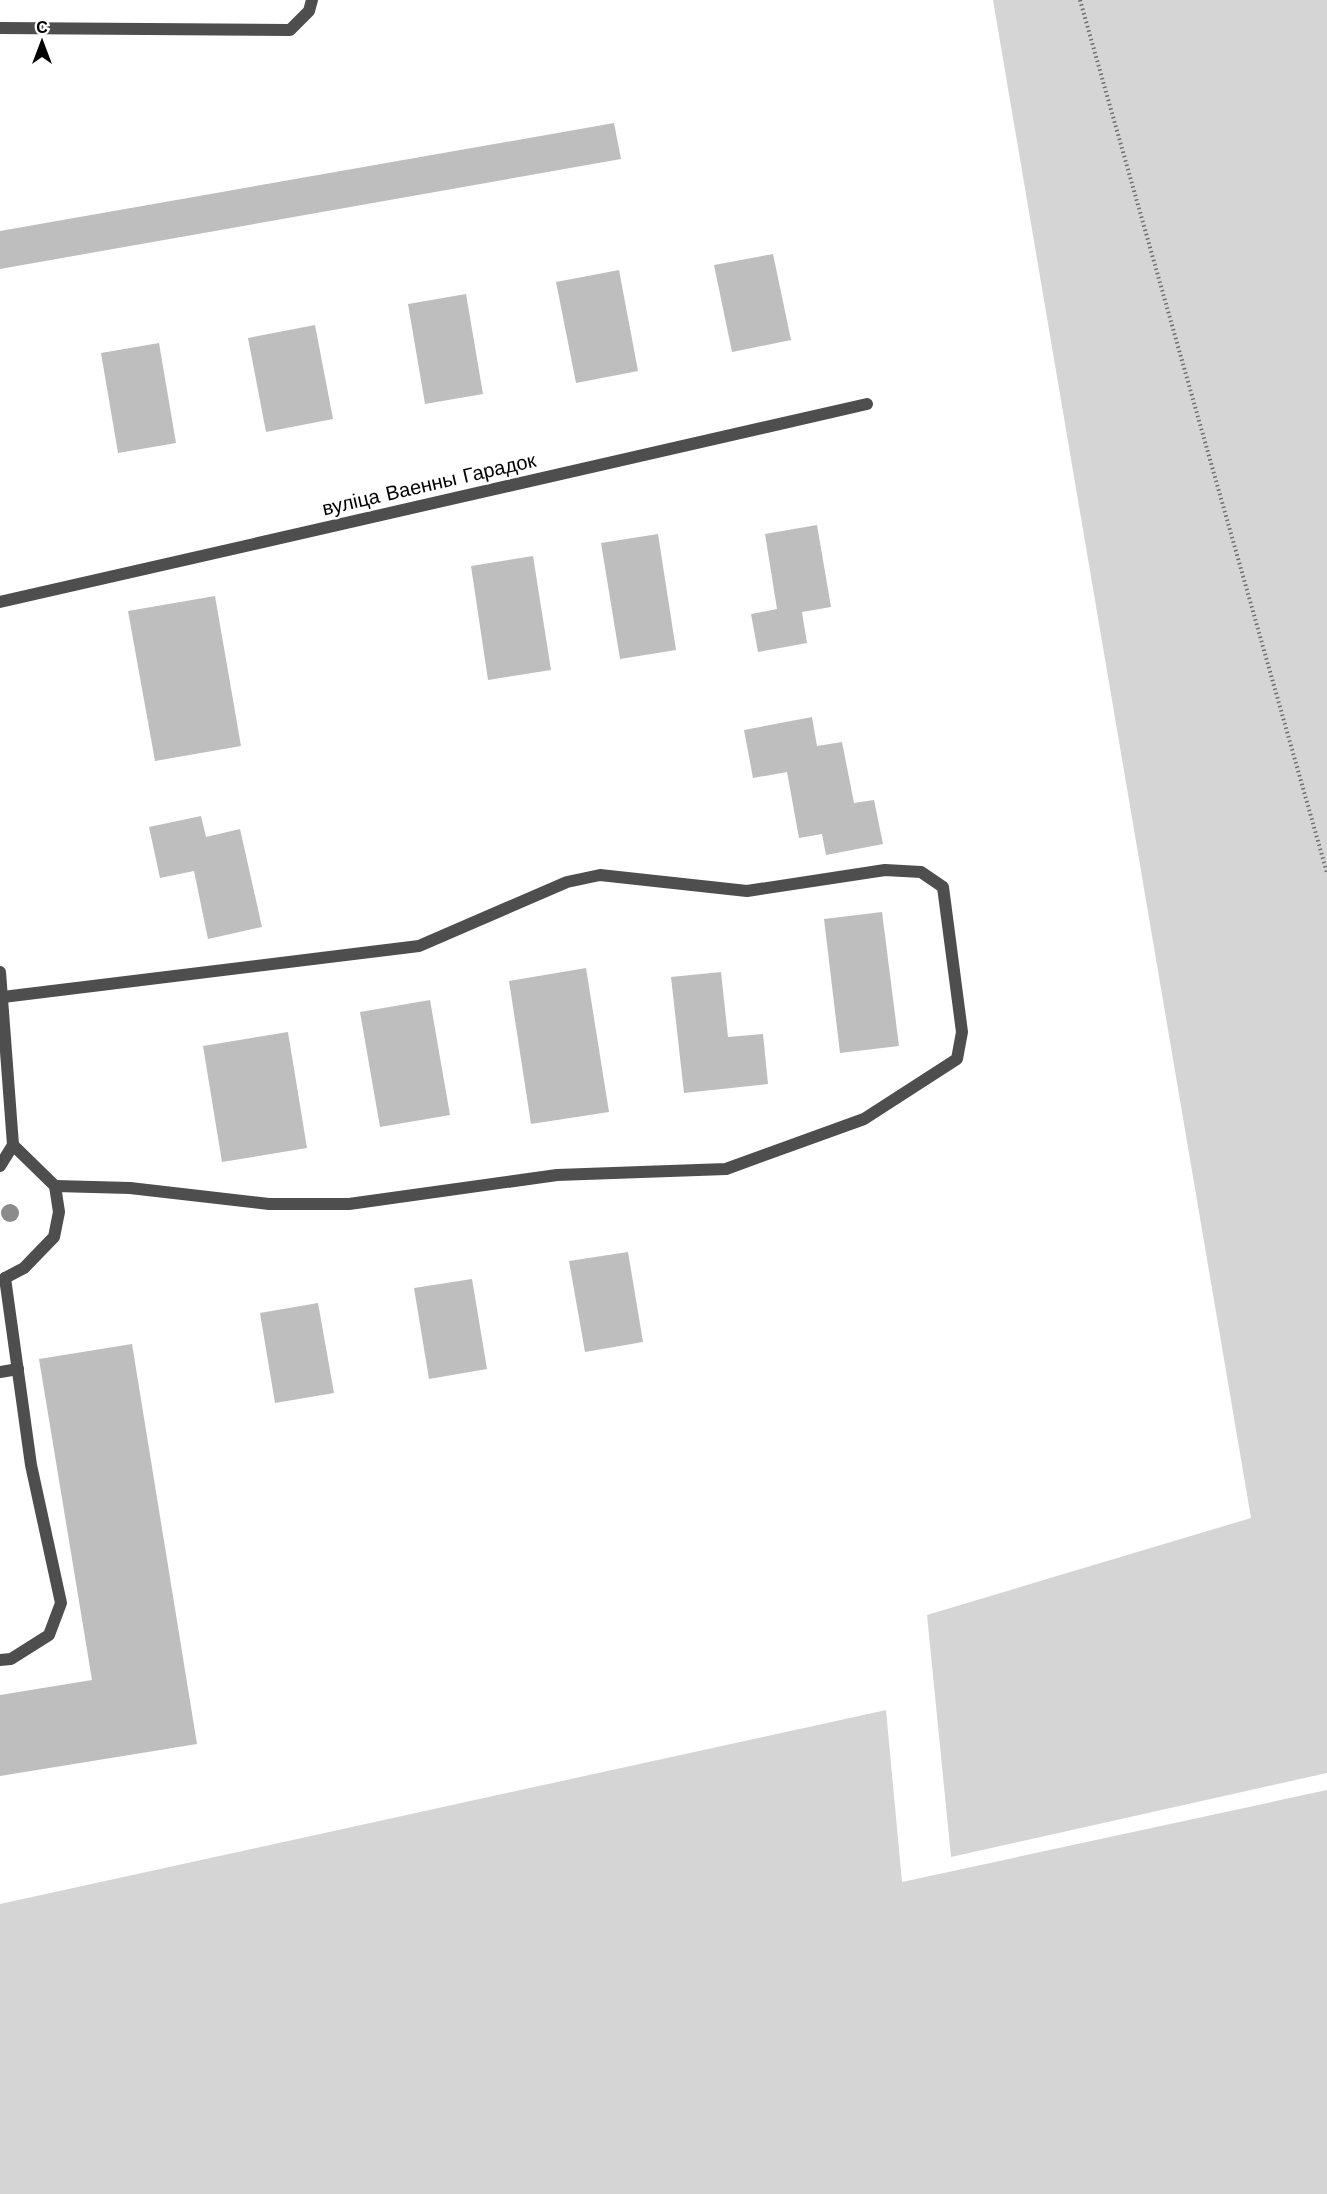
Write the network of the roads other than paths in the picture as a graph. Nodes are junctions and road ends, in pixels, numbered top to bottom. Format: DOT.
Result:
graph roads {
  1 [pos="312,0"];
  2 [pos="0,28"];
  3 [pos="867,404"];
  4 [pos="0,602"];
  5 [pos="0,972"];
  6 [pos="3,998"];
  7 [pos="13,1145"];
  8 [pos="0,1166"];
  9 [pos="55,1186"];
  10 [pos="3,1276"];
  11 [pos="18,1369"];
  12 [pos="0,1372"];
  13 [pos="0,1660"];
  1 -- 2 [label="street"];
  3 -- 4 [label="street, вуліца Ваенны Гарадок"];
  5 -- 6 [label="street"];
  6 -- 7 [label="street"];
  6 -- 9 [label="street"];
  7 -- 8 [label="street"];
  7 -- 9 [label="street"];
  9 -- 10 [label="street"];
  10 -- 11 [label="street"];
  11 -- 12 [label="street"];
  11 -- 13 [label="street"];
}
